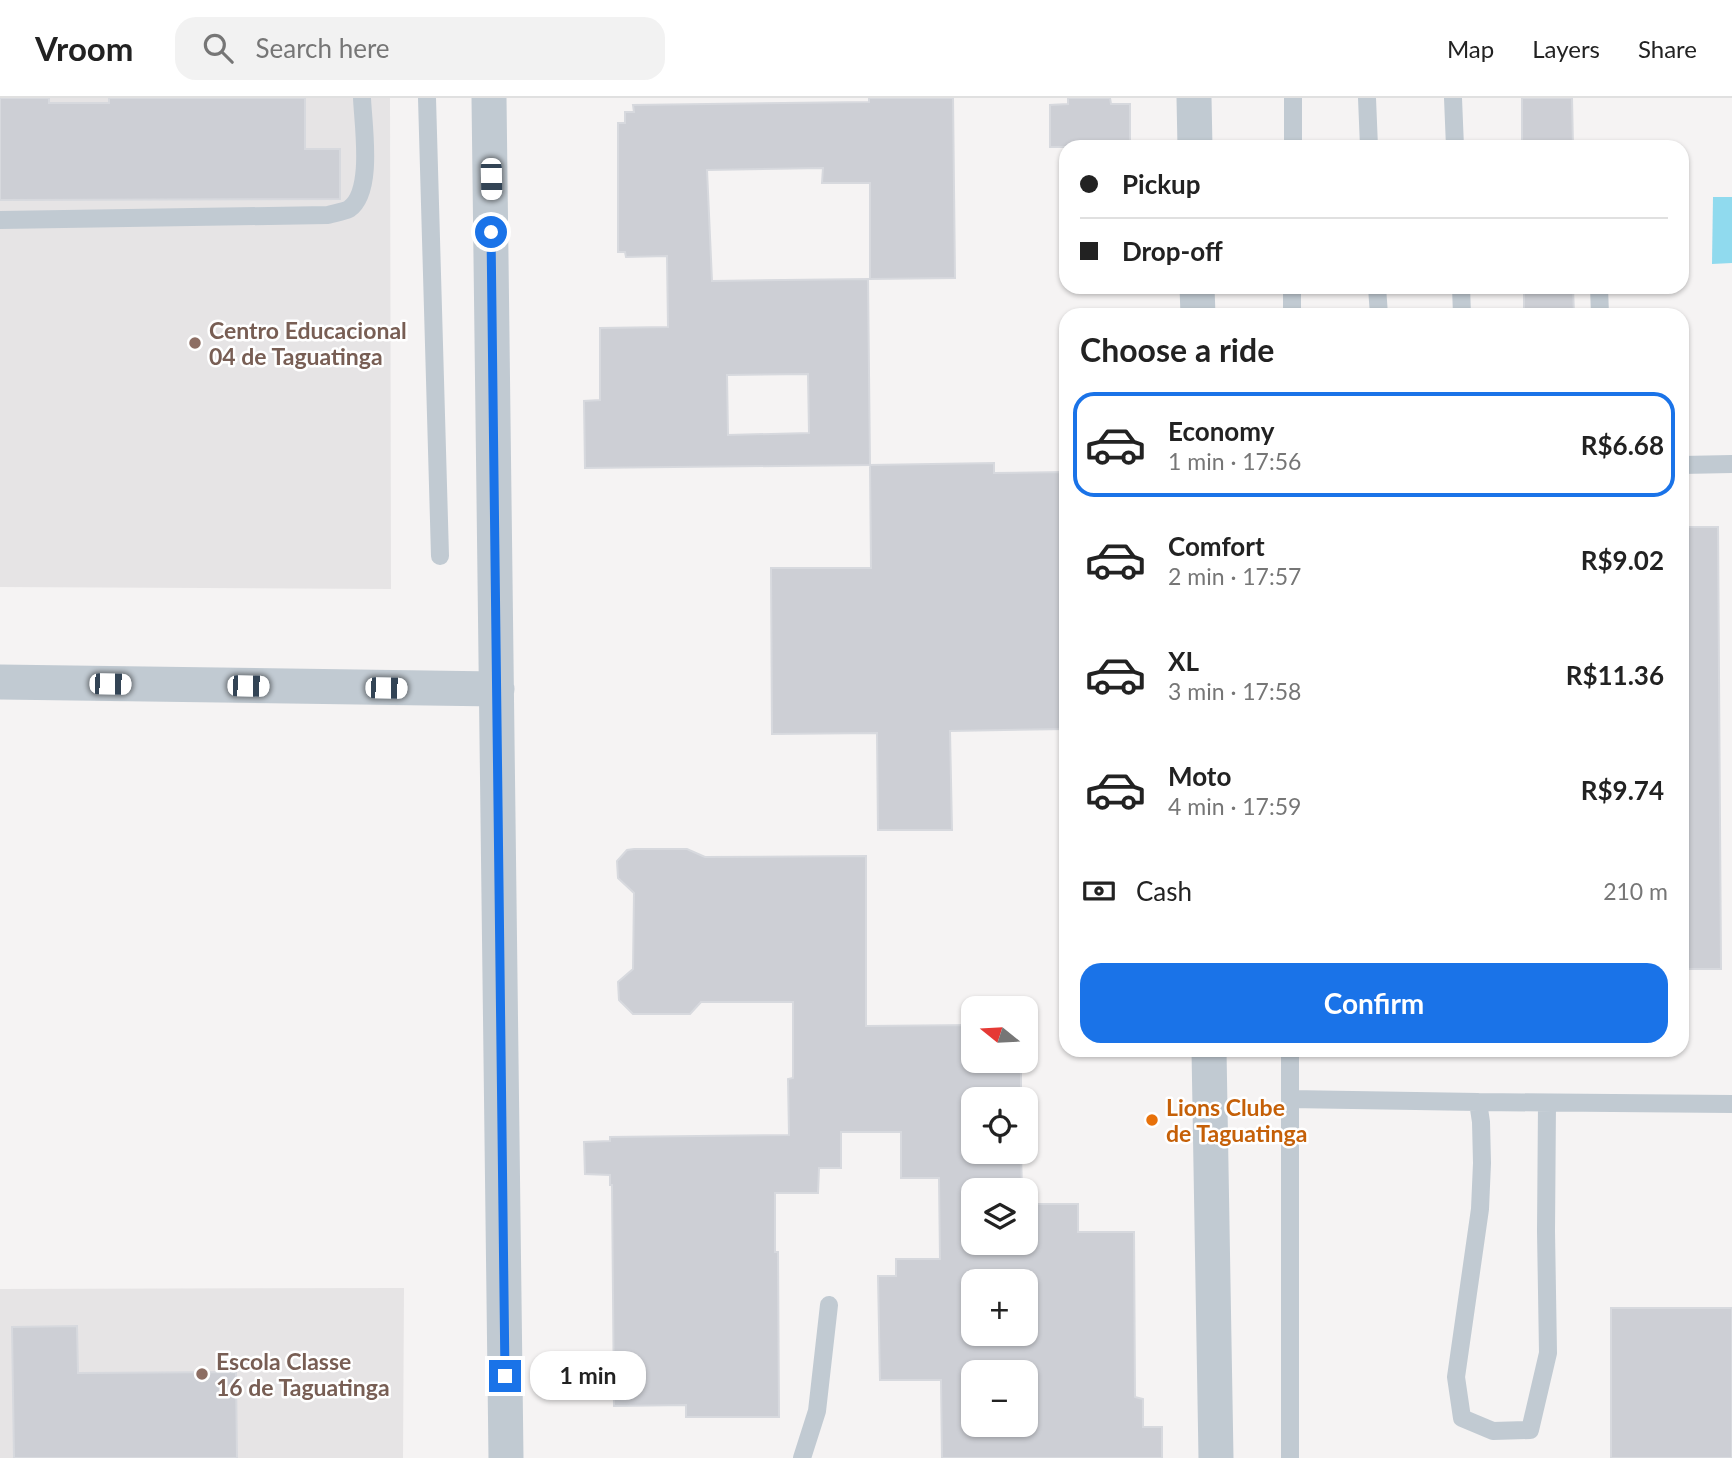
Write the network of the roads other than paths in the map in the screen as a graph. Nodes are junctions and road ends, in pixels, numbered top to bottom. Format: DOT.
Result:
graph roads {
  1 [pos="362,98"];
  2 [pos="427,98"];
  3 [pos="489,98"];
  4 [pos="1194,98"];
  5 [pos="1293,98"];
  6 [pos="1367,98"];
  7 [pos="1453,98"];
  8 [pos="1195,140"];
  9 [pos="1293,140"];
  10 [pos="1369,140"];
  11 [pos="1455,140"];
  12 [pos="0,220"];
  13 [pos="1732,464"];
  14 [pos="1689,465"];
  15 [pos="440,556"];
  16 [pos="0,682"];
  17 [pos="497,689"];
  18 [pos="1209,1057"];
  19 [pos="1290,1057"];
  20 [pos="1290,1099"];
  21 [pos="1478,1102"];
  22 [pos="1547,1103"];
  23 [pos="1732,1104"];
  24 [pos="829,1305"];
  25 [pos="506,1458"];
  26 [pos="802,1458"];
  27 [pos="1216,1458"];
  28 [pos="1290,1458"];
  1 -- 12 [label="lane"];
  2 -- 15 [label="lane"];
  3 -- 17 [label="street"];
  4 -- 8 [label="street"];
  5 -- 9 [label="lane"];
  6 -- 10 [label="lane"];
  7 -- 11 [label="lane"];
  13 -- 14 [label="lane"];
  16 -- 17 [label="street"];
  17 -- 25 [label="street"];
  18 -- 27 [label="street"];
  19 -- 20 [label="lane"];
  20 -- 21 [label="lane"];
  20 -- 28 [label="lane"];
  21 -- 22 [label="lane"];
  21 -- 22 [label="lane"];
  22 -- 23 [label="lane"];
  24 -- 26 [label="lane"];
}
